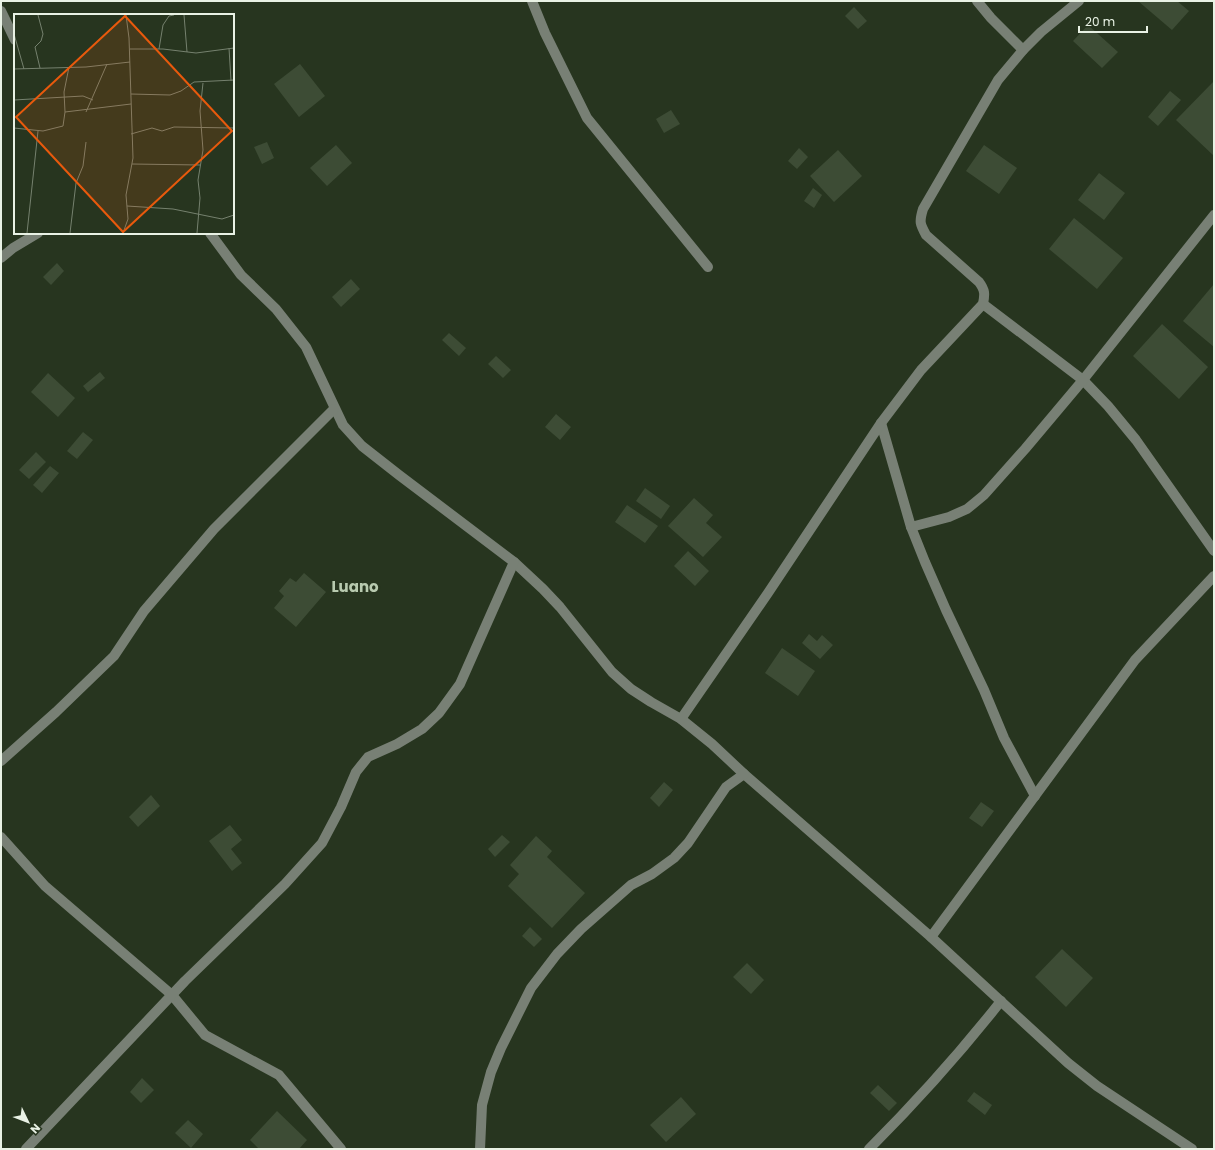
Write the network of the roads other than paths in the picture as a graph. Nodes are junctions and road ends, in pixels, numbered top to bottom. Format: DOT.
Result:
graph roads {
  1 [pos="532,1"];
  2 [pos="977,1"];
  3 [pos="1080,1"];
  4 [pos="1,11"];
  5 [pos="14,38"];
  6 [pos="1023,50"];
  7 [pos="1214,215"];
  8 [pos="36,234"];
  9 [pos="211,234"];
  10 [pos="1,258"];
  11 [pos="708,267"];
  12 [pos="983,304"];
  13 [pos="1083,380"];
  14 [pos="334,409"];
  15 [pos="881,423"];
  16 [pos="912,527"];
  17 [pos="1214,551"];
  18 [pos="514,562"];
  19 [pos="1214,576"];
  20 [pos="681,719"];
  21 [pos="1,761"];
  22 [pos="744,774"];
  23 [pos="1035,796"];
  24 [pos="1,836"];
  25 [pos="931,937"];
  26 [pos="172,995"];
  27 [pos="1001,1001"];
  28 [pos="26,1149"];
  29 [pos="341,1149"];
  30 [pos="480,1149"];
  31 [pos="869,1149"];
  32 [pos="1192,1149"];
  1 -- 11 [label="street"];
  2 -- 6 [label="street"];
  3 -- 6 [label="street"];
  4 -- 5 [label="street"];
  6 -- 12 [label="street"];
  7 -- 13 [label="street"];
  8 -- 10 [label="street"];
  9 -- 14 [label="street"];
  12 -- 13 [label="street"];
  12 -- 15 [label="street"];
  13 -- 16 [label="street"];
  13 -- 17 [label="street"];
  14 -- 18 [label="street"];
  14 -- 21 [label="street"];
  15 -- 16 [label="street"];
  15 -- 20 [label="street"];
  16 -- 23 [label="street"];
  18 -- 20 [label="street"];
  18 -- 26 [label="street"];
  19 -- 23 [label="street"];
  20 -- 22 [label="street"];
  22 -- 25 [label="street"];
  22 -- 30 [label="street"];
  23 -- 25 [label="street"];
  24 -- 26 [label="street"];
  25 -- 27 [label="street"];
  26 -- 28 [label="street"];
  26 -- 29 [label="street"];
  27 -- 31 [label="street"];
  27 -- 32 [label="street"];
}
